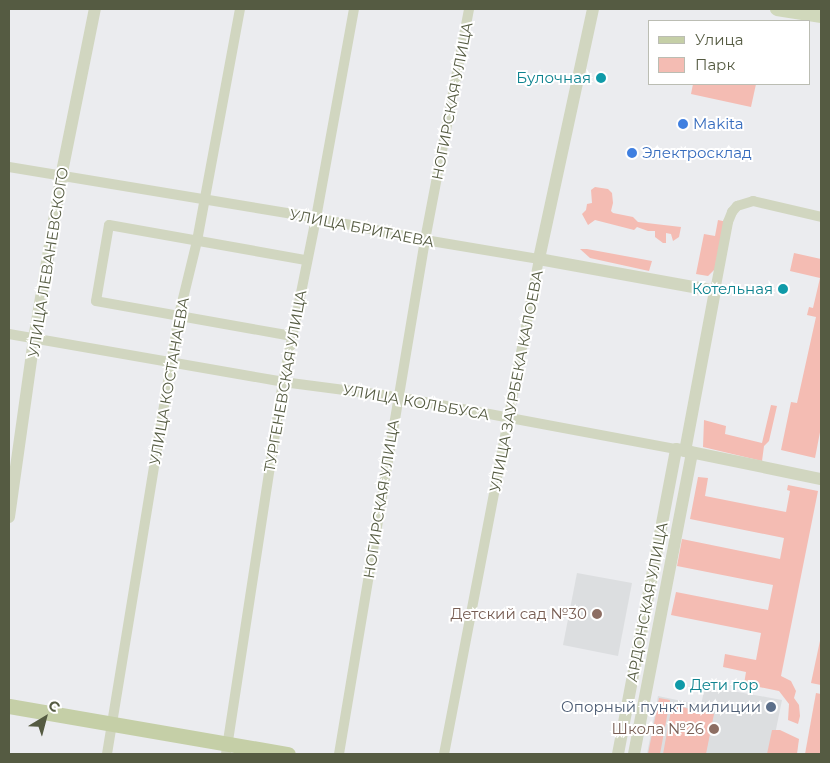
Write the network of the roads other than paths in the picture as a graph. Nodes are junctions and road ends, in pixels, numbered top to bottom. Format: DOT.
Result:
graph roads {
  1 [pos="95,9"];
  2 [pos="240,9"];
  3 [pos="354,9"];
  4 [pos="469,9"];
  5 [pos="593,9"];
  6 [pos="777,9"];
  7 [pos="821,16"];
  8 [pos="9,167"];
  9 [pos="62,176"];
  10 [pos="204,199"];
  11 [pos="821,217"];
  12 [pos="316,218"];
  13 [pos="197,240"];
  14 [pos="425,240"];
  15 [pos="539,259"];
  16 [pos="306,260"];
  17 [pos="715,291"];
  18 [pos="179,315"];
  19 [pos="9,334"];
  20 [pos="292,336"];
  21 [pos="34,339"];
  22 [pos="171,361"];
  23 [pos="283,382"];
  24 [pos="398,397"];
  25 [pos="510,418"];
  26 [pos="684,451"];
  27 [pos="821,479"];
  28 [pos="9,515"];
  29 [pos="9,706"];
  30 [pos="113,724"];
  31 [pos="227,749"];
  32 [pos="107,754"];
  33 [pos="288,754"];
  34 [pos="339,754"];
  35 [pos="444,754"];
  36 [pos="618,754"];
  37 [pos="634,754"];
  1 -- 9 [label="street, УЛИЦА ЛЕВАНЕВСКОГО"];
  2 -- 10 [label="street, УЛИЦА КОСТАНАЕВА"];
  3 -- 12 [label="street, ТУРГЕНЕВСКАЯ УЛИЦА"];
  4 -- 14 [label="street, НОГИРСКАЯ УЛИЦА"];
  5 -- 15 [label="street, УЛИЦА ЗАУРБЕКА КАЛОЕВА"];
  6 -- 7 [label="main road"];
  8 -- 9 [label="street, УЛИЦА БРИТАЕВА"];
  9 -- 10 [label="street, УЛИЦА БРИТАЕВА"];
  9 -- 21 [label="street, УЛИЦА ЛЕВАНЕВСКОГО"];
  10 -- 12 [label="street, УЛИЦА БРИТАЕВА"];
  10 -- 13 [label="street, УЛИЦА КОСТАНАЕВА"];
  11 -- 17 [label="street, АРДОНСКАЯ УЛИЦА"];
  12 -- 14 [label="street, УЛИЦА БРИТАЕВА"];
  12 -- 16 [label="street, ТУРГЕНЕВСКАЯ УЛИЦА"];
  13 -- 16 [label="street"];
  13 -- 18 [label="street, УЛИЦА КОСТАНАЕВА"];
  13 -- 18 [label="street"];
  14 -- 15 [label="street, УЛИЦА БРИТАЕВА"];
  14 -- 24 [label="street, НОГИРСКАЯ УЛИЦА"];
  15 -- 17 [label="street, УЛИЦА БРИТАЕВА"];
  15 -- 25 [label="street, УЛИЦА ЗАУРБЕКА КАЛОЕВА"];
  16 -- 20 [label="street, ТУРГЕНЕВСКАЯ УЛИЦА"];
  17 -- 26 [label="street, АРДОНСКАЯ УЛИЦА"];
  18 -- 20 [label="street"];
  18 -- 22 [label="street, УЛИЦА КОСТАНАЕВА"];
  19 -- 21 [label="street, УЛИЦА КОЛЬБУСА"];
  20 -- 23 [label="street, ТУРГЕНЕВСКАЯ УЛИЦА"];
  21 -- 22 [label="street, УЛИЦА КОЛЬБУСА"];
  21 -- 28 [label="street, УЛИЦА ЛЕВАНЕВСКОГО"];
  22 -- 23 [label="street, УЛИЦА КОЛЬБУСА"];
  22 -- 30 [label="street, УЛИЦА КОСТАНАЕВА"];
  23 -- 24 [label="street, УЛИЦА КОЛЬБУСА"];
  23 -- 31 [label="street, ТУРГЕНЕВСКАЯ УЛИЦА"];
  24 -- 25 [label="street, УЛИЦА КОЛЬБУСА"];
  24 -- 34 [label="street, НОГИРСКАЯ УЛИЦА"];
  25 -- 26 [label="street, УЛИЦА КОЛЬБУСА"];
  25 -- 35 [label="street, УЛИЦА ЗАУРБЕКА КАЛОЕВА"];
  26 -- 27 [label="street, УЛИЦА КОЛЬБУСА"];
  26 -- 36 [label="street, АРДОНСКАЯ УЛИЦА"];
  26 -- 37 [label="street, АРДОНСКАЯ УЛИЦА"];
  29 -- 30 [label="main road"];
  30 -- 31 [label="main road"];
  30 -- 32 [label="street, УЛИЦА КОСТАНАЕВА"];
  31 -- 33 [label="main road"];
}
